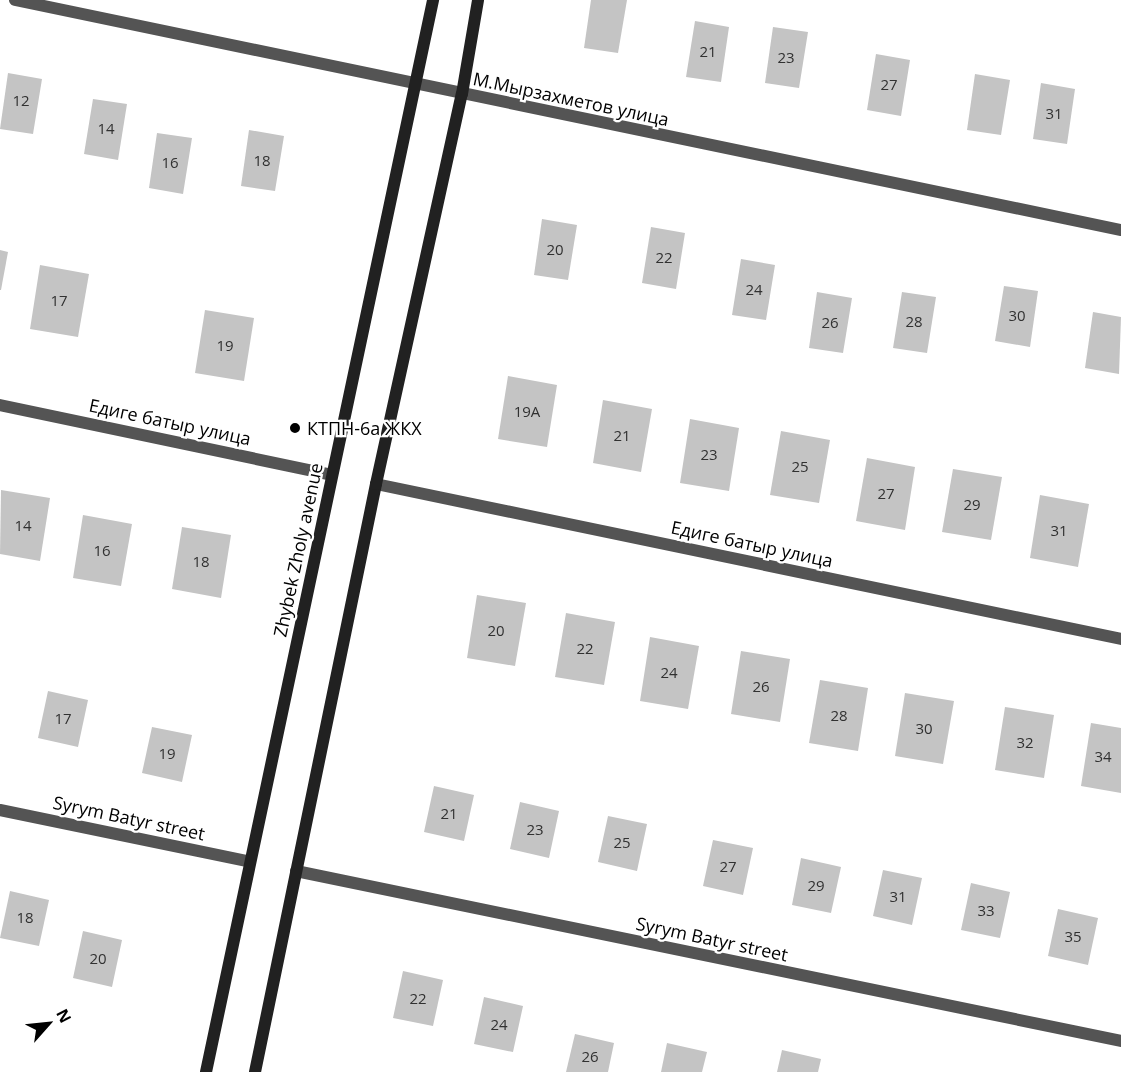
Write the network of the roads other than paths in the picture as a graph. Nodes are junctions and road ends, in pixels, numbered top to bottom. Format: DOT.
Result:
graph roads {
  1 [pos="15,0"];
  2 [pos="434,0"];
  3 [pos="478,0"];
  4 [pos="415,84"];
  5 [pos="462,94"];
  6 [pos="1121,230"];
  7 [pos="0,405"];
  8 [pos="332,475"];
  9 [pos="376,484"];
  10 [pos="1121,639"];
  11 [pos="0,810"];
  12 [pos="250,862"];
  13 [pos="296,871"];
  14 [pos="1121,1041"];
  15 [pos="206,1072"];
  16 [pos="255,1072"];
  1 -- 4 [label="street, М.Мырзахметов улица"];
  2 -- 4 [label="street, Zhybek Zholy avenue"];
  3 -- 5 [label="street"];
  4 -- 5 [label="street, М.Мырзахметов улица"];
  4 -- 8 [label="street, Zhybek Zholy avenue"];
  5 -- 6 [label="street, М.Мырзахметов улица"];
  5 -- 9 [label="street"];
  7 -- 8 [label="street, Едиге батыр улица"];
  8 -- 12 [label="street, Zhybek Zholy avenue"];
  9 -- 10 [label="street, Едиге батыр улица"];
  9 -- 13 [label="street"];
  11 -- 12 [label="street, Syrym Batyr street"];
  12 -- 15 [label="street, Zhybek Zholy avenue"];
  13 -- 14 [label="street, Syrym Batyr street"];
  13 -- 16 [label="street"];
}
